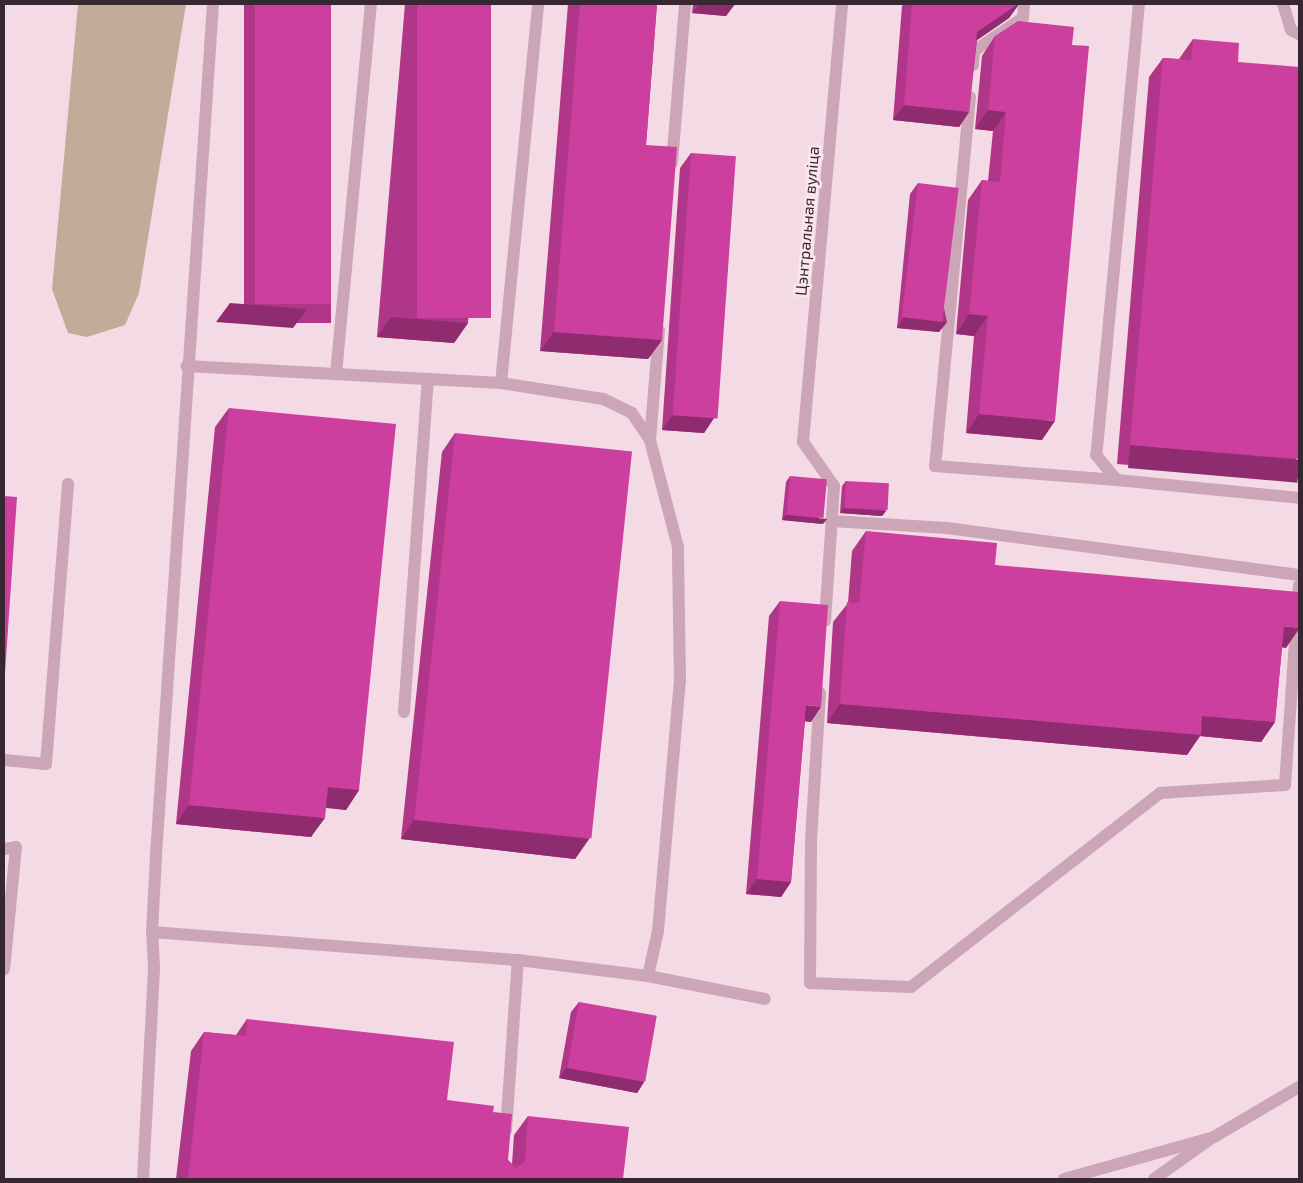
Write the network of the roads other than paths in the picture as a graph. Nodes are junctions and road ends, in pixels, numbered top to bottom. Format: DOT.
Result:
graph roads {
  1 [pos="213,4"];
  2 [pos="371,4"];
  3 [pos="538,4"];
  4 [pos="685,4"];
  5 [pos="842,4"];
  6 [pos="1024,4"];
  7 [pos="1138,4"];
  8 [pos="1283,4"];
  9 [pos="1299,34"];
  10 [pos="672,172"];
  11 [pos="660,321"];
  12 [pos="186,366"];
  13 [pos="336,374"];
  14 [pos="428,379"];
  15 [pos="501,382"];
  16 [pos="650,440"];
  17 [pos="1117,480"];
  18 [pos="68,484"];
  19 [pos="1299,498"];
  20 [pos="831,520"];
  21 [pos="1299,575"];
  22 [pos="1299,585"];
  23 [pos="824,637"];
  24 [pos="821,676"];
  25 [pos="404,712"];
  26 [pos="4,760"];
  27 [pos="10,848"];
  28 [pos="152,932"];
  29 [pos="518,960"];
  30 [pos="4,969"];
  31 [pos="648,976"];
  32 [pos="765,999"];
  33 [pos="1299,1087"];
  34 [pos="1214,1137"];
  35 [pos="506,1139"];
  36 [pos="143,1179"];
  37 [pos="1064,1179"];
  38 [pos="1154,1179"];
  1 -- 12 [label="street"];
  2 -- 13 [label="street"];
  3 -- 15 [label="street"];
  4 -- 10 [label="street"];
  5 -- 20 [label="street, Цэнтральная вуліца"];
  6 -- 17 [label="street"];
  7 -- 17 [label="street"];
  8 -- 9 [label="street"];
  11 -- 16 [label="street"];
  12 -- 13 [label="street"];
  12 -- 28 [label="street"];
  13 -- 14 [label="street"];
  14 -- 15 [label="street"];
  14 -- 25 [label="street"];
  15 -- 16 [label="street"];
  16 -- 31 [label="street"];
  17 -- 19 [label="street"];
  18 -- 26 [label="street"];
  20 -- 21 [label="street"];
  20 -- 23 [label="street"];
  22 -- 24 [label="street"];
  27 -- 30 [label="street"];
  28 -- 29 [label="street"];
  28 -- 36 [label="street"];
  29 -- 31 [label="street"];
  29 -- 35 [label="street"];
  31 -- 32 [label="street"];
  33 -- 34 [label="street"];
  34 -- 37 [label="street"];
  34 -- 38 [label="street"];
}
